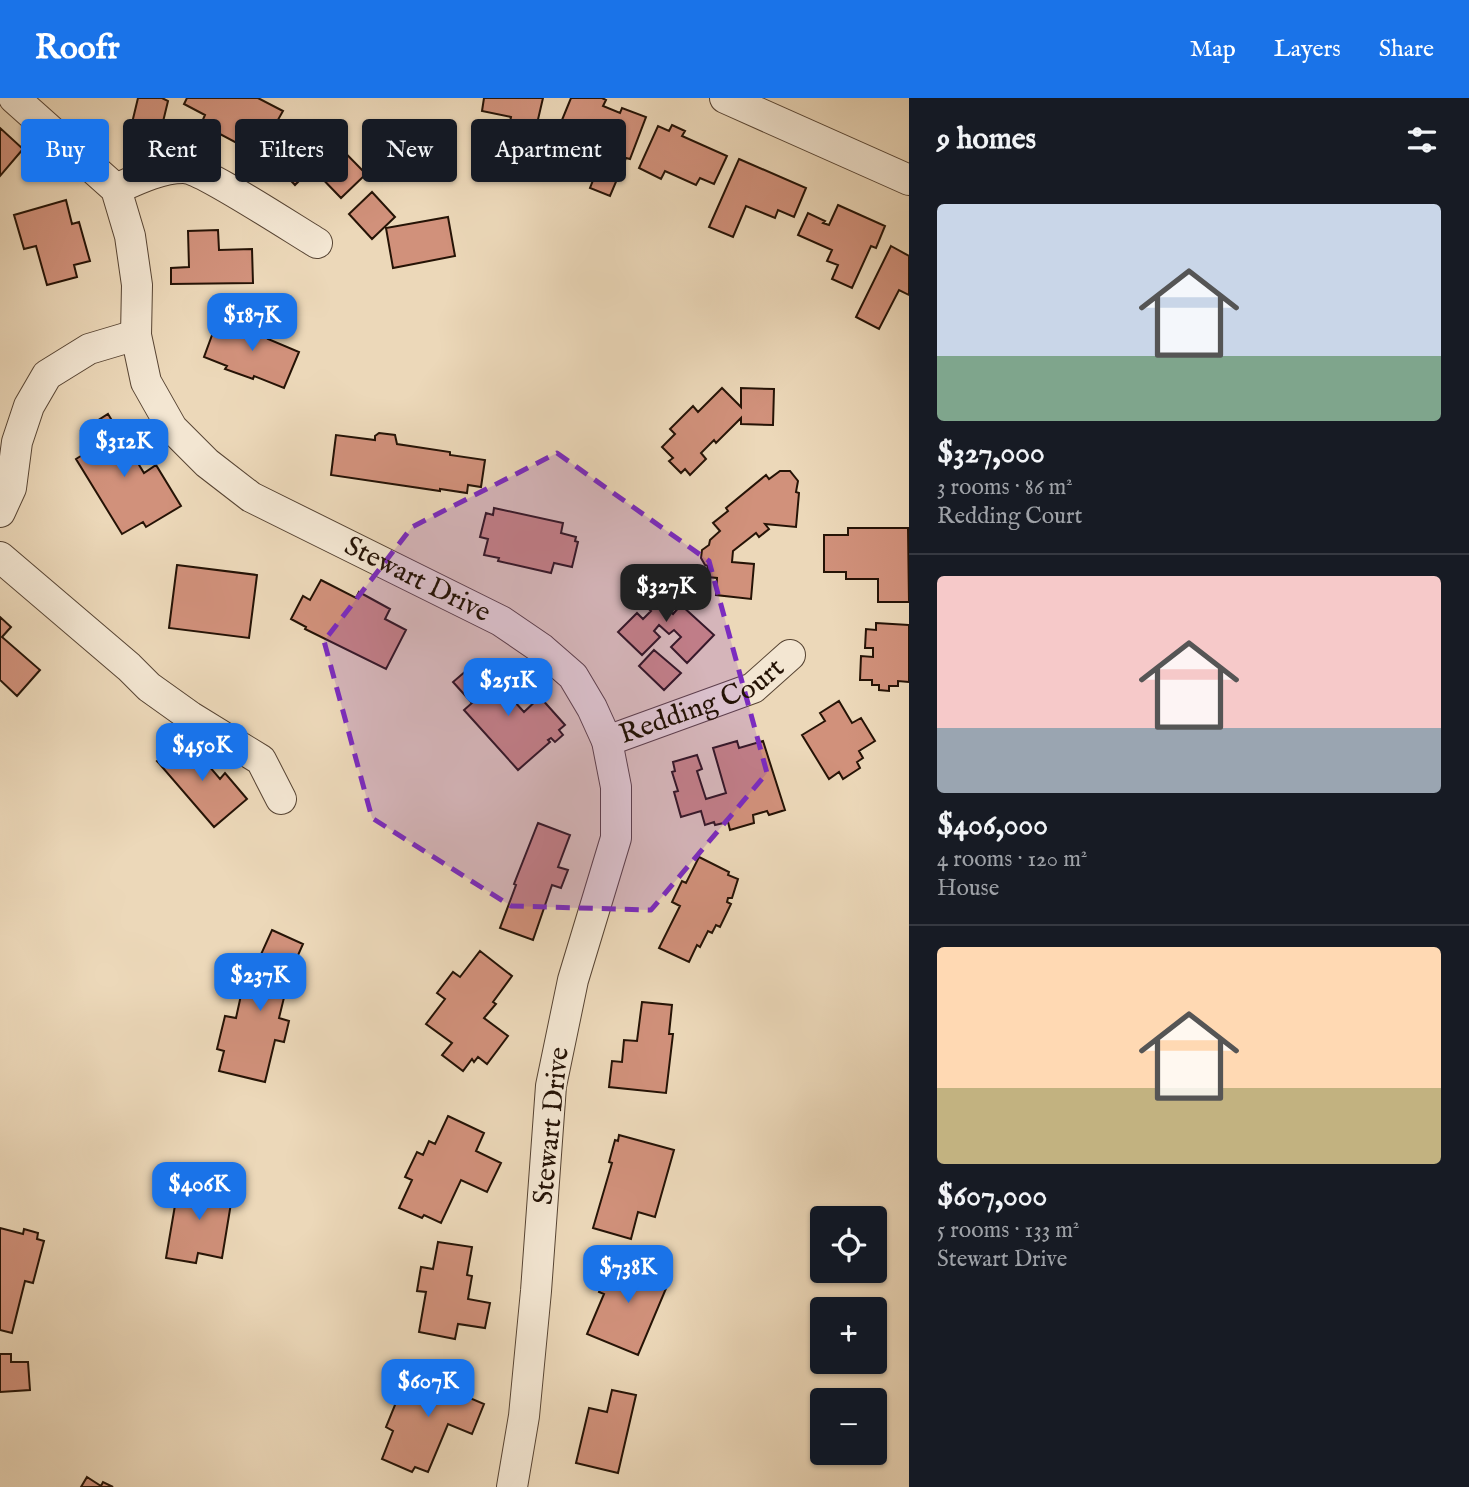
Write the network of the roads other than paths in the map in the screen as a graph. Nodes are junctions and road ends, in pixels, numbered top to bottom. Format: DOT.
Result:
graph roads {
  1 [pos="13,98"];
  2 [pos="725,98"];
  3 [pos="909,180"];
  4 [pos="116,189"];
  5 [pos="317,243"];
  6 [pos="136,335"];
  7 [pos="0,512"];
  8 [pos="0,557"];
  9 [pos="790,654"];
  10 [pos="607,741"];
  11 [pos="281,799"];
  12 [pos="512,1487"];
  1 -- 4 [label="street"];
  2 -- 3 [label="street"];
  4 -- 5 [label="street"];
  4 -- 6 [label="street, Stewart Drive"];
  6 -- 7 [label="street"];
  6 -- 10 [label="street, Stewart Drive"];
  8 -- 11 [label="street"];
  9 -- 10 [label="street, Redding Court"];
  10 -- 12 [label="street, Stewart Drive"];
}
